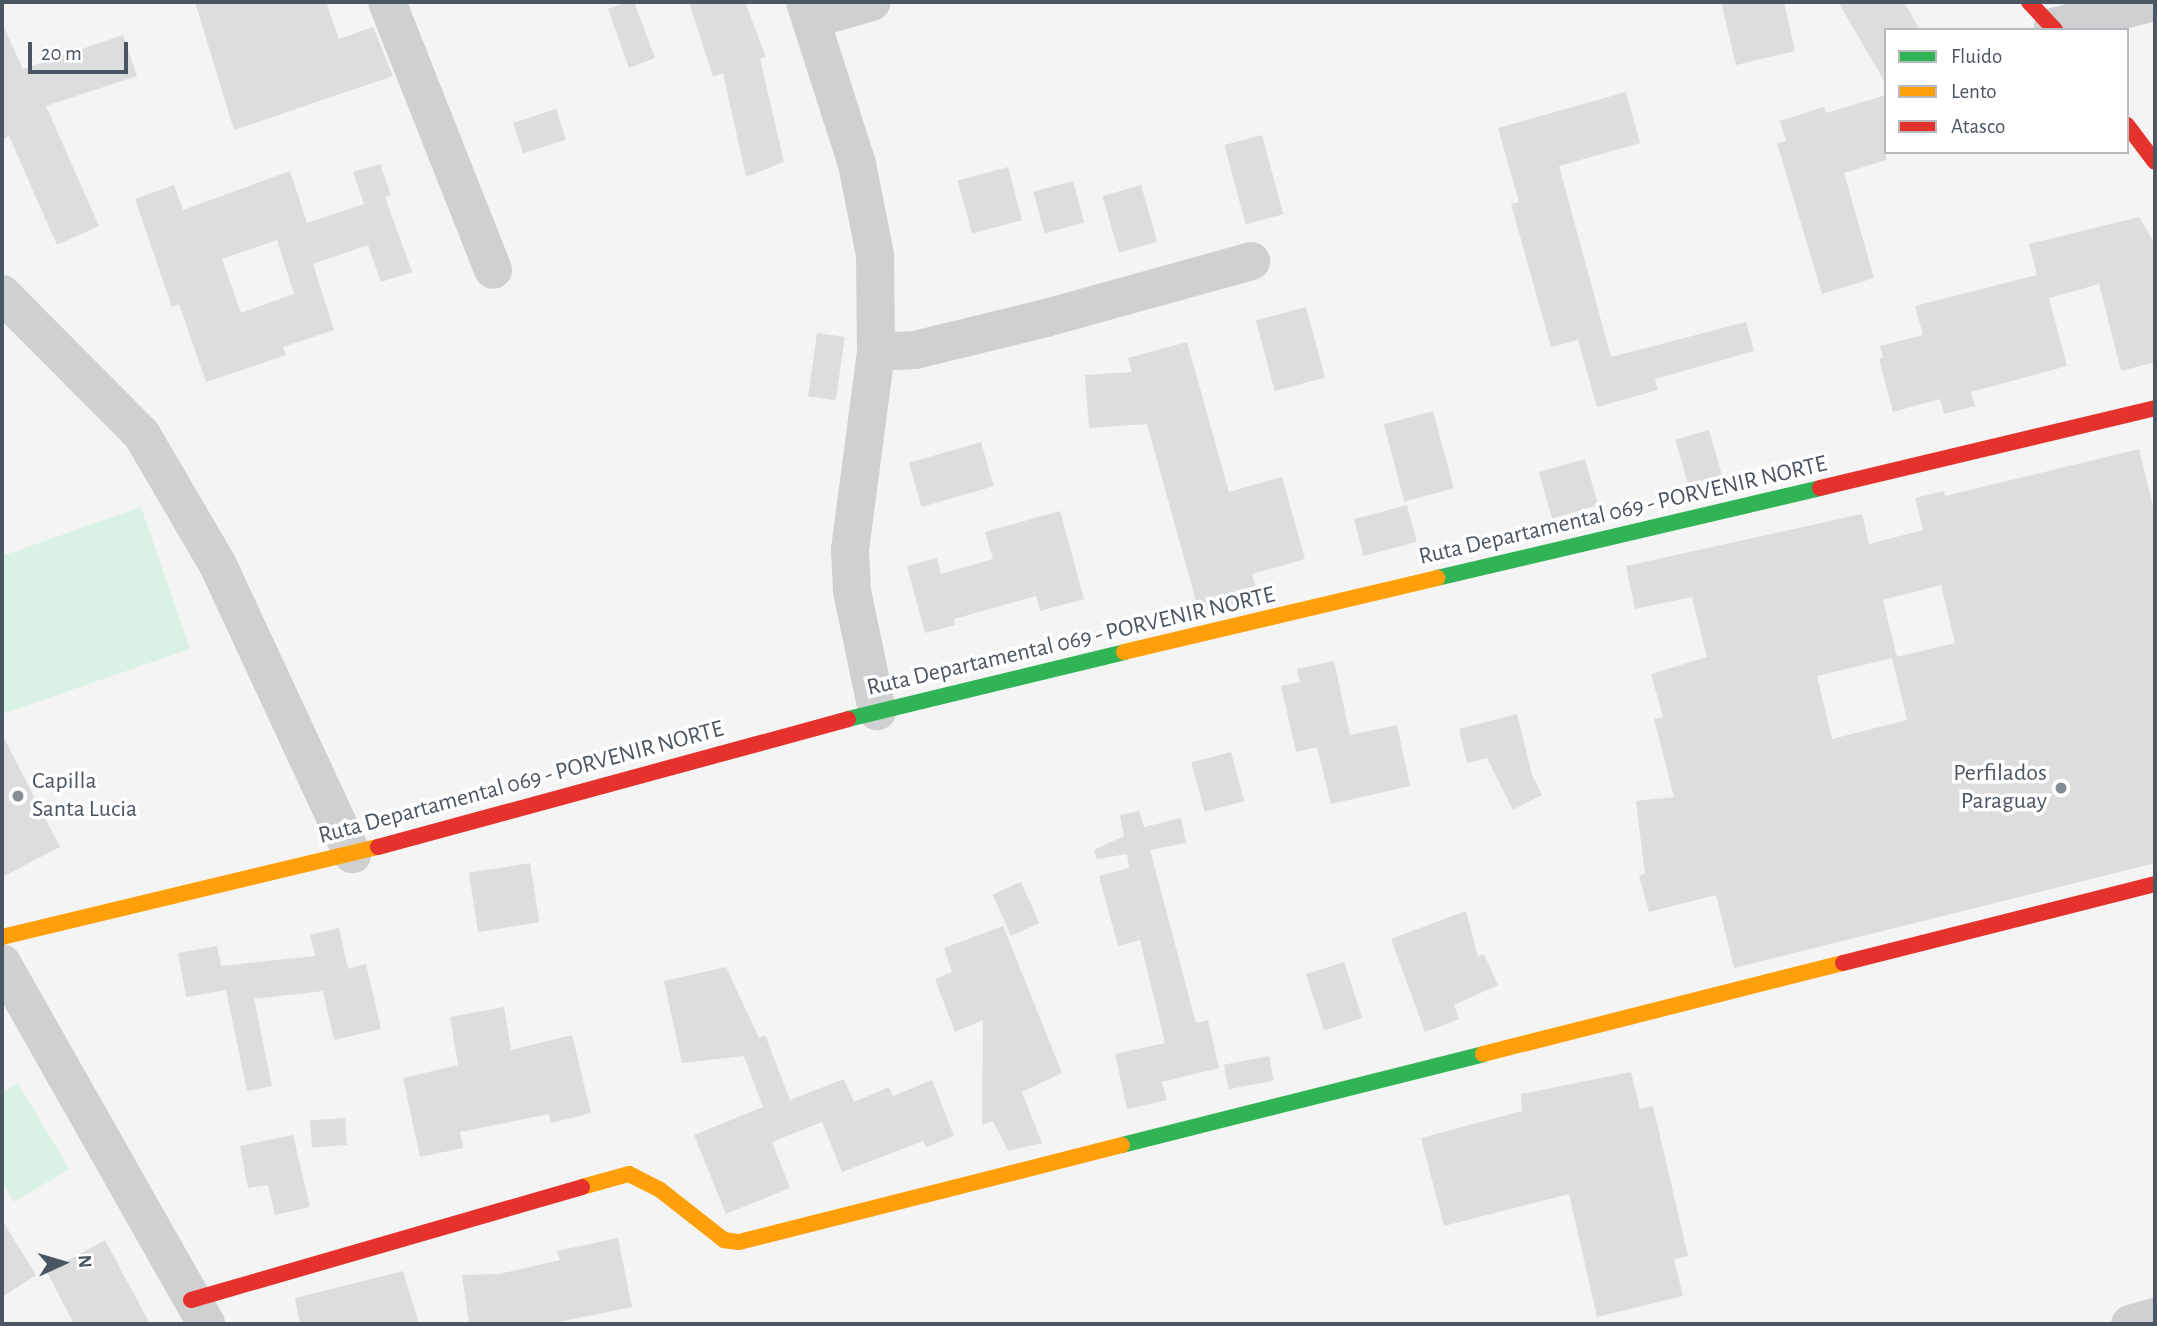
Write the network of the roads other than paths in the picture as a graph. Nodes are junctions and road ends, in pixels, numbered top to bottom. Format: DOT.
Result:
graph roads {
  1 [pos="387,2"];
  2 [pos="872,2"];
  3 [pos="2155,2"];
  4 [pos="809,10"];
  5 [pos="2046,20"];
  6 [pos="2129,128"];
  7 [pos="2155,162"];
  8 [pos="1251,261"];
  9 [pos="493,270"];
  10 [pos="2,294"];
  11 [pos="876,352"];
  12 [pos="2155,408"];
  13 [pos="877,711"];
  14 [pos="352,854"];
  15 [pos="2155,884"];
  16 [pos="2,937"];
  17 [pos="2,963"];
  18 [pos="199,1312"];
  19 [pos="2155,1317"];
  20 [pos="2130,1324"];
  1 -- 9 [label="street"];
  2 -- 4 [label="street"];
  3 -- 5 [label="street"];
  4 -- 11 [label="street"];
  6 -- 7 [label="main road"];
  8 -- 11 [label="street"];
  10 -- 14 [label="street"];
  11 -- 13 [label="street"];
  12 -- 13 [label="main road, Ruta Departamental 069 - PORVENIR NORTE"];
  13 -- 14 [label="main road, Ruta Departamental 069 - PORVENIR NORTE"];
  14 -- 16 [label="main road, Ruta Departamental 069 - PORVENIR NORTE"];
  15 -- 18 [label="main road"];
  17 -- 18 [label="street"];
  19 -- 20 [label="street"];
}
